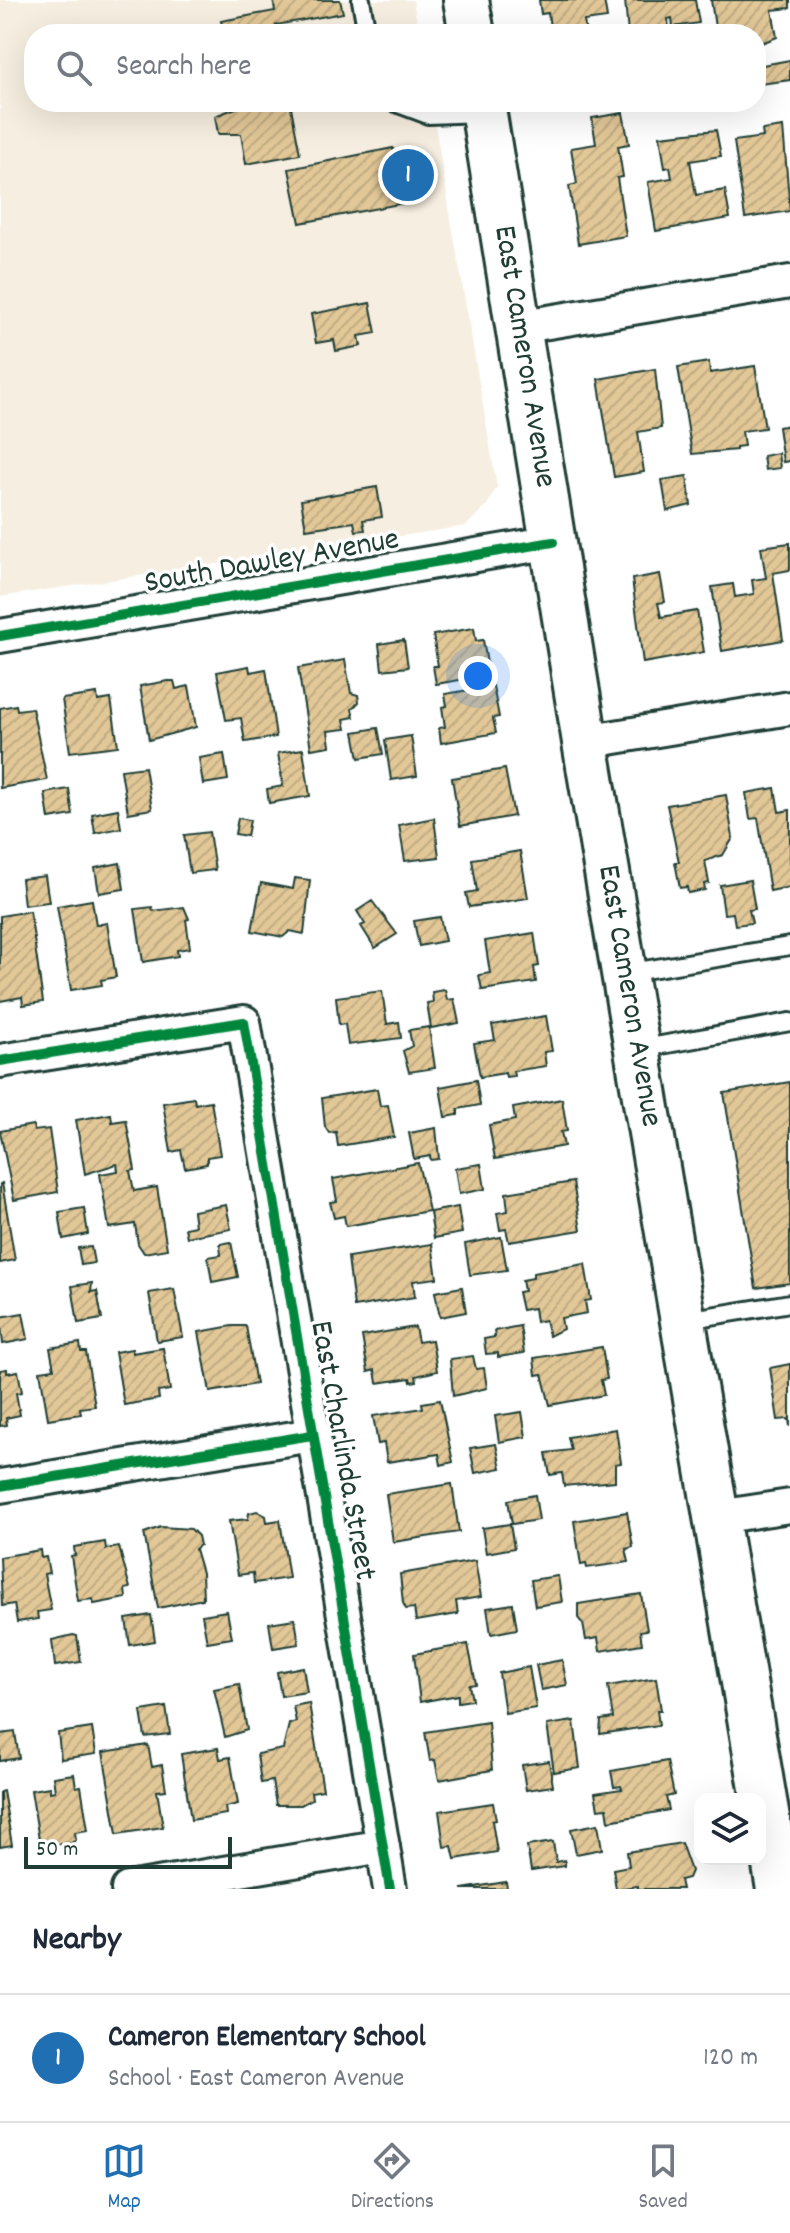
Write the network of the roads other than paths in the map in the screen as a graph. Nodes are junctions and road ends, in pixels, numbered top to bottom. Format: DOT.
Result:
graph roads {
  1 [pos="361,0"];
  2 [pos="466,0"];
  3 [pos="365,24"];
  4 [pos="470,24"];
  5 [pos="420,112"];
  6 [pos="452,112"];
  7 [pos="484,112"];
  8 [pos="790,282"];
  9 [pos="518,327"];
  10 [pos="553,542"];
  11 [pos="0,636"];
  12 [pos="790,708"];
  13 [pos="585,742"];
  14 [pos="790,946"];
  15 [pos="625,973"];
  16 [pos="790,1022"];
  17 [pos="638,1050"];
  18 [pos="0,1061"];
  19 [pos="790,1303"];
  20 [pos="684,1320"];
  21 [pos="312,1435"];
  22 [pos="0,1486"];
  23 [pos="790,1506"];
  24 [pos="718,1517"];
  25 [pos="383,1846"];
  26 [pos="780,1862"];
  27 [pos="128,1889"];
  28 [pos="390,1889"];
  1 -- 3 [label="lane"];
  2 -- 4 [label="main road"];
  5 -- 6 [label="lane"];
  7 -- 9 [label="main road, East Cameron Avenue"];
  8 -- 9 [label="street"];
  9 -- 10 [label="main road, East Cameron Avenue"];
  10 -- 11 [label="street, South Dawley Avenue"];
  10 -- 13 [label="main road, East Cameron Avenue"];
  12 -- 13 [label="street"];
  13 -- 15 [label="main road, East Cameron Avenue"];
  14 -- 15 [label="lane"];
  15 -- 17 [label="main road, East Cameron Avenue"];
  16 -- 17 [label="lane"];
  17 -- 20 [label="main road, East Cameron Avenue"];
  18 -- 21 [label="street, East Charlinda Street"];
  19 -- 20 [label="lane"];
  20 -- 24 [label="main road, East Cameron Avenue"];
  21 -- 22 [label="street"];
  21 -- 25 [label="street, East Charlinda Street"];
  23 -- 24 [label="street"];
  24 -- 26 [label="main road, East Cameron Avenue"];
  25 -- 27 [label="street"];
  25 -- 28 [label="street, East Charlinda Street"];
}
